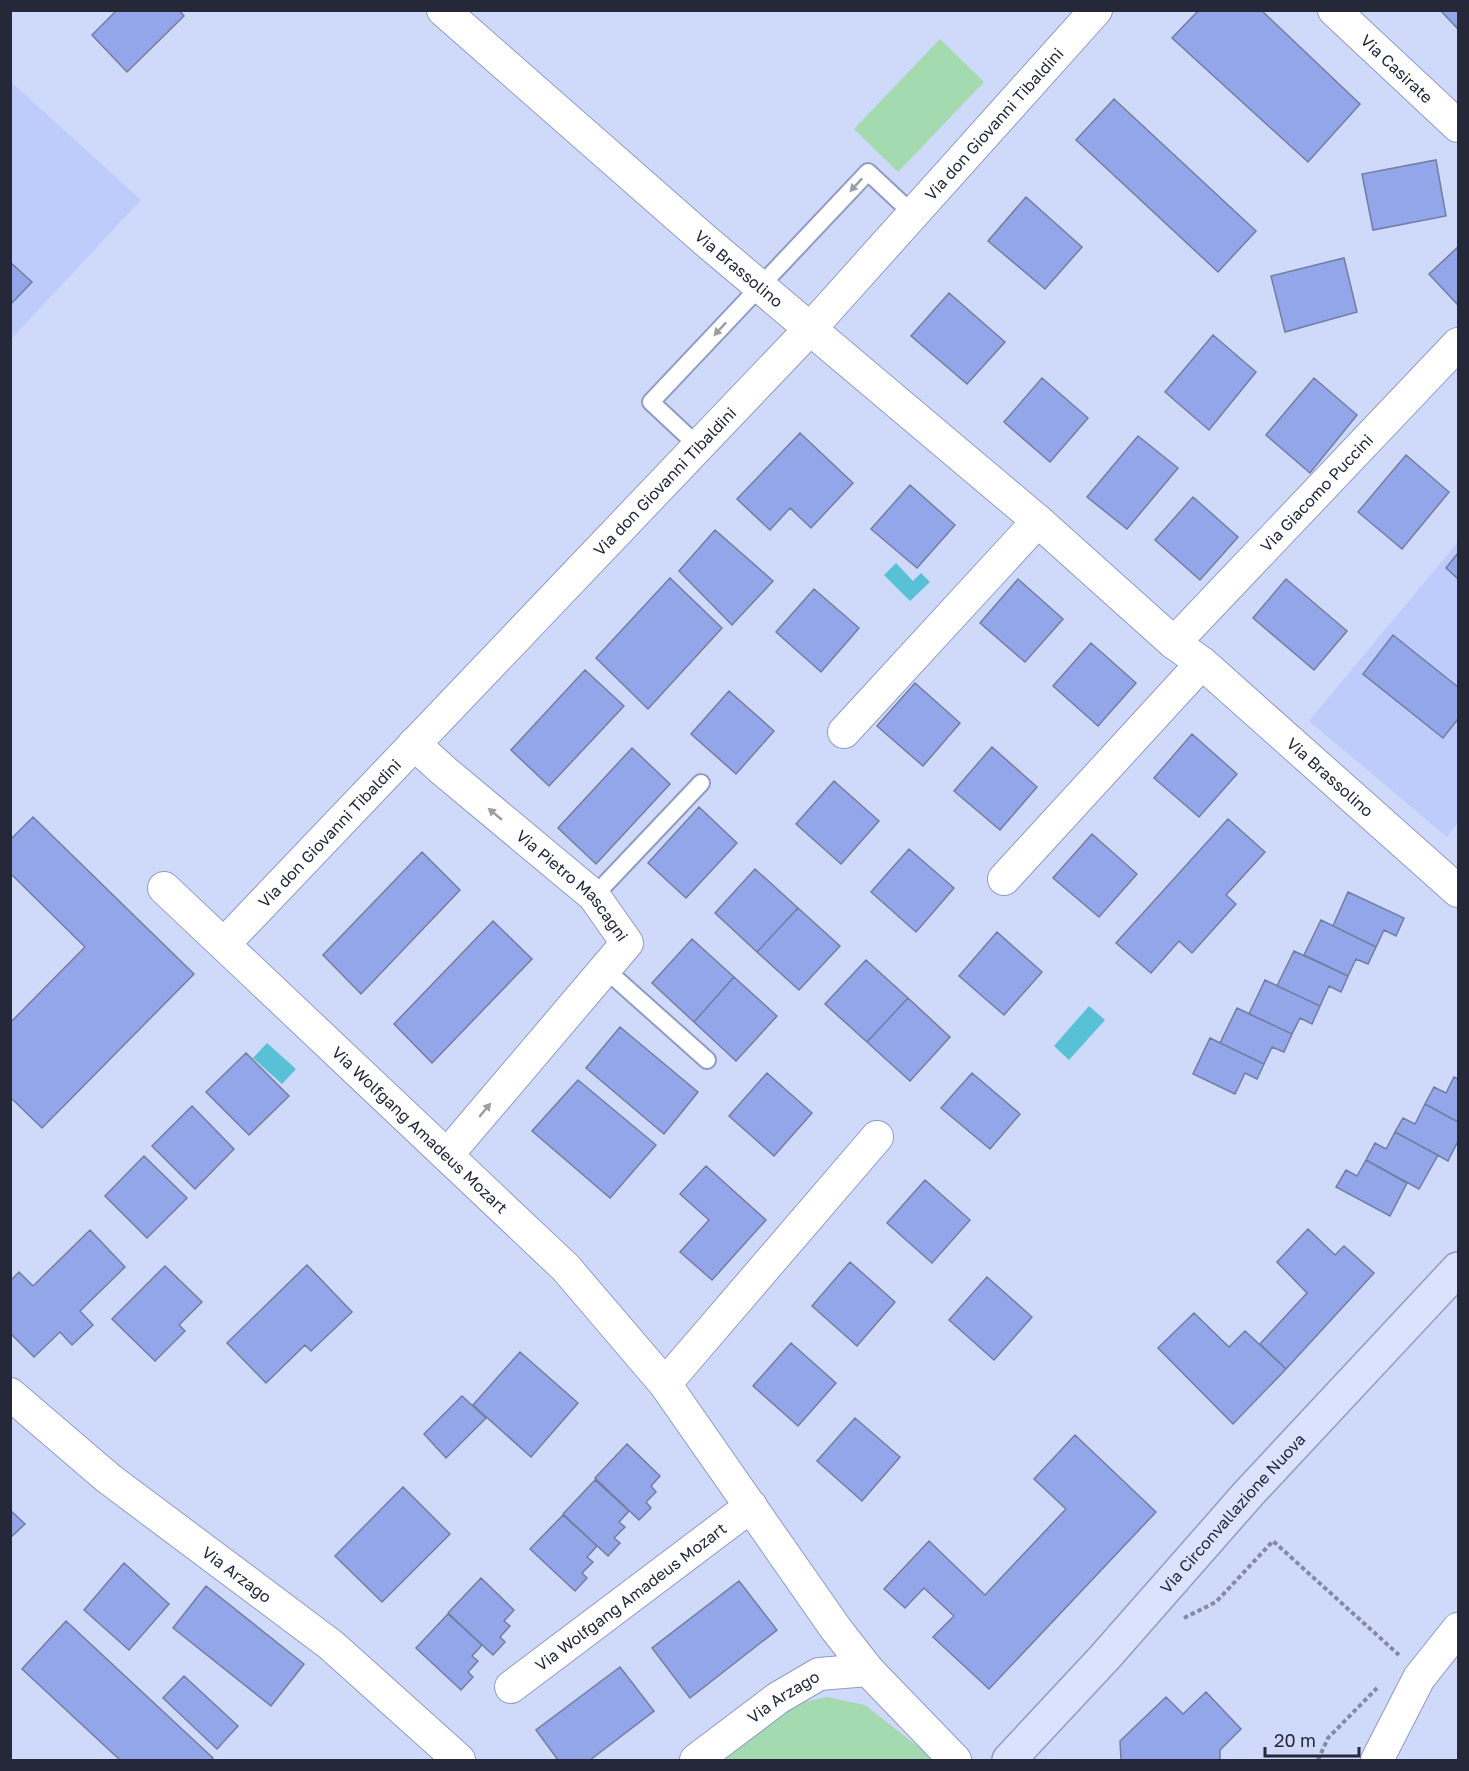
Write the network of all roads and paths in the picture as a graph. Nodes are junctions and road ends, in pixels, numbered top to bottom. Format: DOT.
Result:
graph roads {
  1 [pos="443,10"];
  2 [pos="1096,10"];
  3 [pos="1334,10"];
  4 [pos="1458,126"];
  5 [pos="913,214"];
  6 [pos="760,287"];
  7 [pos="810,329"];
  8 [pos="1458,344"];
  9 [pos="698,446"];
  10 [pos="1038,521"];
  11 [pos="1174,643"];
  12 [pos="1202,663"];
  13 [pos="844,732"];
  14 [pos="414,744"];
  15 [pos="701,783"];
  16 [pos="1004,879"];
  17 [pos="164,888"];
  18 [pos="1458,891"];
  19 [pos="594,896"];
  20 [pos="224,944"];
  21 [pos="605,969"];
  22 [pos="707,1060"];
  23 [pos="877,1137"];
  24 [pos="447,1155"];
  25 [pos="1458,1269"];
  26 [pos="665,1384"];
  27 [pos="10,1394"];
  28 [pos="751,1506"];
  29 [pos="1182,1620"];
  30 [pos="1458,1629"];
  31 [pos="1404,1660"];
  32 [pos="868,1670"];
  33 [pos="1381,1683"];
  34 [pos="511,1687"];
  35 [pos="459,1761"];
  36 [pos="696,1761"];
  37 [pos="955,1761"];
  38 [pos="1009,1761"];
  39 [pos="1318,1761"];
  40 [pos="1377,1761"];
  1 -- 6 [label="street, Via Brassolino"];
  2 -- 5 [label="street, Via don Giovanni Tibaldini"];
  3 -- 4 [label="street, Via Casirate"];
  5 -- 6 [label="lane, one-way"];
  5 -- 7 [label="street, Via don Giovanni Tibaldini"];
  6 -- 7 [label="street, Via Brassolino"];
  6 -- 9 [label="lane, one-way"];
  7 -- 9 [label="street, Via don Giovanni Tibaldini"];
  7 -- 10 [label="street, Via Brassolino"];
  8 -- 11 [label="street, Via Giacomo Puccini"];
  9 -- 14 [label="street, Via don Giovanni Tibaldini"];
  10 -- 11 [label="street, Via Brassolino"];
  10 -- 13 [label="street"];
  11 -- 12 [label="street, Via Brassolino"];
  12 -- 16 [label="street"];
  12 -- 18 [label="street, Via Brassolino"];
  19 -- 14 [label="street, Via Pietro Mascagni, one-way"];
  14 -- 20 [label="street, Via don Giovanni Tibaldini"];
  15 -- 19 [label="lane"];
  17 -- 20 [label="street, Via Wolfgang Amadeus Mozart"];
  19 -- 21 [label="street, Via Pietro Mascagni"];
  20 -- 24 [label="street, Via Wolfgang Amadeus Mozart"];
  21 -- 22 [label="lane"];
  24 -- 21 [label="street, Via Pietro Mascagni, one-way"];
  23 -- 26 [label="street"];
  24 -- 26 [label="street, Via Wolfgang Amadeus Mozart"];
  25 -- 38 [label="main road, Via Circonvallazione Nuova"];
  26 -- 28 [label="street, Via Wolfgang Amadeus Mozart"];
  27 -- 35 [label="street, Via Arzago"];
  28 -- 32 [label="street, Via Wolfgang Amadeus Mozart"];
  28 -- 34 [label="street, Via Wolfgang Amadeus Mozart"];
  29 -- 31 [label="path"];
  30 -- 40 [label="street"];
  32 -- 36 [label="street, Via Arzago"];
  32 -- 37 [label="street"];
  33 -- 39 [label="path"];
}
